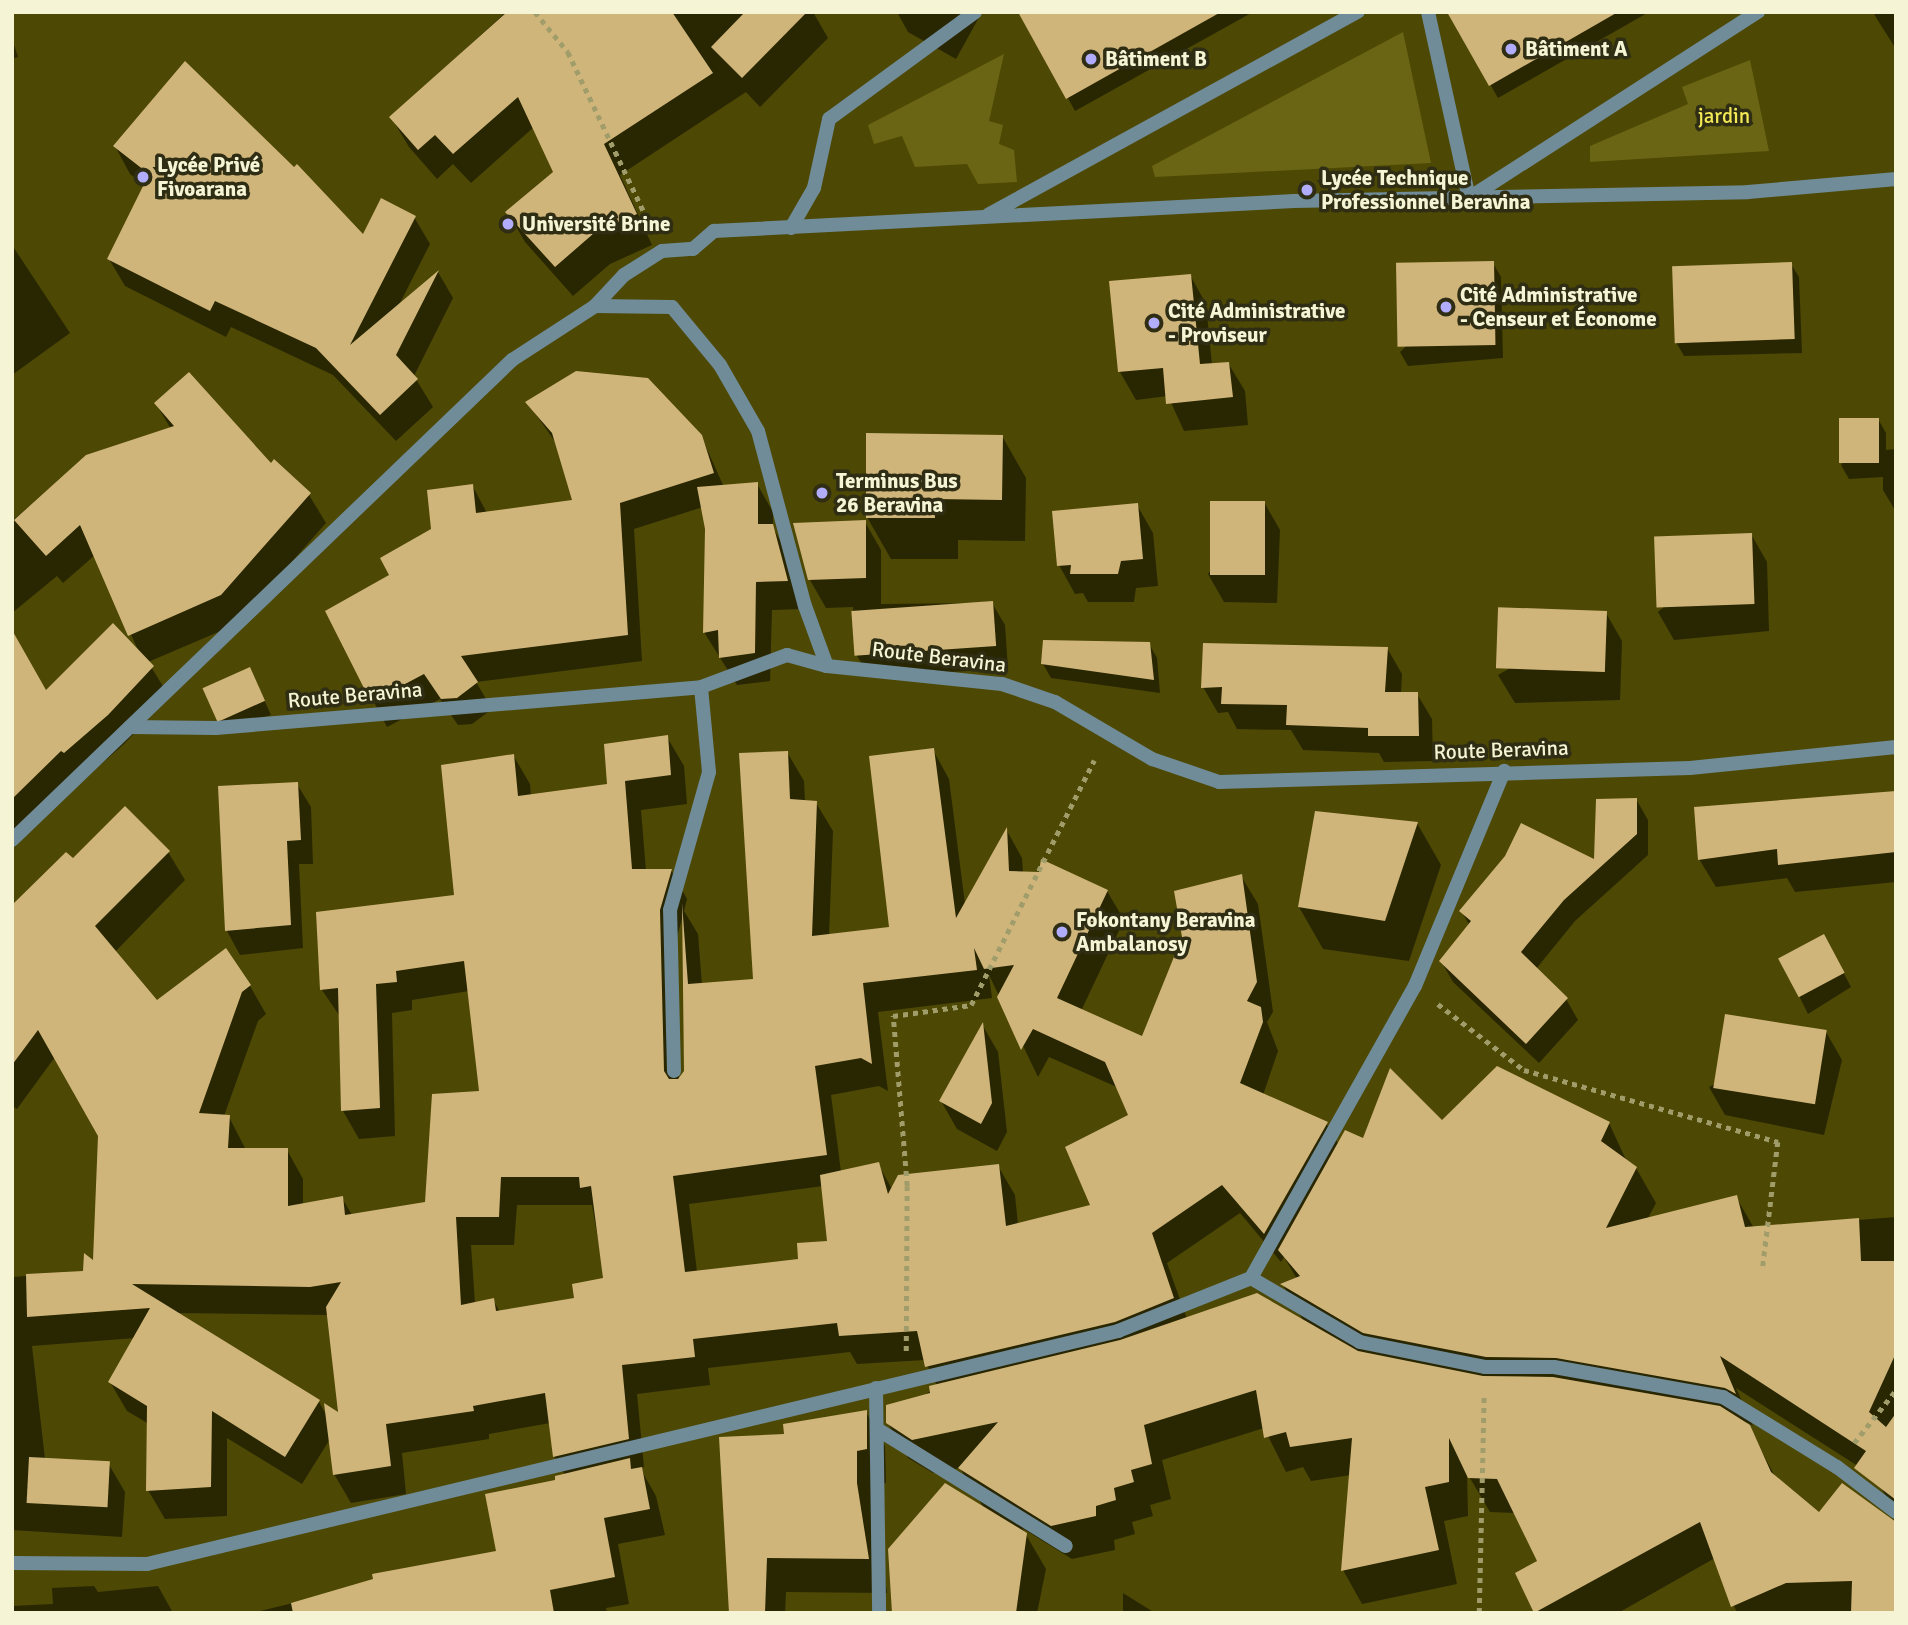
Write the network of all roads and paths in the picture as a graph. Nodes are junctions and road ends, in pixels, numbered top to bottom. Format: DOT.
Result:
graph roads {
  1 [pos="535,12"];
  2 [pos="975,12"];
  3 [pos="1358,12"];
  4 [pos="1428,12"];
  5 [pos="1758,12"];
  6 [pos="1896,179"];
  7 [pos="1469,198"];
  8 [pos="641,206"];
  9 [pos="988,215"];
  10 [pos="791,228"];
  11 [pos="595,306"];
  12 [pos="827,666"];
  13 [pos="701,687"];
  14 [pos="130,727"];
  15 [pos="1108,731"];
  16 [pos="1896,747"];
  17 [pos="1504,771"];
  18 [pos="12,840"];
  19 [pos="1415,986"];
  20 [pos="674,1071"];
  21 [pos="1763,1266"];
  22 [pos="1251,1278"];
  23 [pos="1485,1367"];
  24 [pos="906,1380"];
  25 [pos="876,1388"];
  26 [pos="1896,1390"];
  27 [pos="877,1429"];
  28 [pos="1837,1466"];
  29 [pos="1896,1511"];
  30 [pos="1066,1546"];
  31 [pos="12,1563"];
  32 [pos="879,1613"];
  33 [pos="1479,1613"];
  1 -- 8 [label="path"];
  2 -- 10 [label="street"];
  3 -- 9 [label="street"];
  4 -- 7 [label="street"];
  5 -- 7 [label="street"];
  6 -- 7 [label="street"];
  7 -- 9 [label="street"];
  9 -- 10 [label="street"];
  10 -- 11 [label="street"];
  11 -- 12 [label="street"];
  11 -- 14 [label="street"];
  12 -- 13 [label="street, Route Beravina"];
  12 -- 15 [label="street, Route Beravina"];
  13 -- 14 [label="street, Route Beravina"];
  13 -- 20 [label="street"];
  14 -- 18 [label="street"];
  15 -- 17 [label="street, Route Beravina"];
  15 -- 24 [label="path"];
  16 -- 17 [label="street, Route Beravina"];
  17 -- 19 [label="street"];
  19 -- 21 [label="path"];
  19 -- 22 [label="street"];
  22 -- 23 [label="street"];
  22 -- 24 [label="street"];
  23 -- 28 [label="street"];
  23 -- 33 [label="path"];
  24 -- 25 [label="street"];
  25 -- 27 [label="street"];
  25 -- 31 [label="street"];
  26 -- 28 [label="path"];
  27 -- 30 [label="street"];
  27 -- 32 [label="street"];
  28 -- 29 [label="street"];
}
